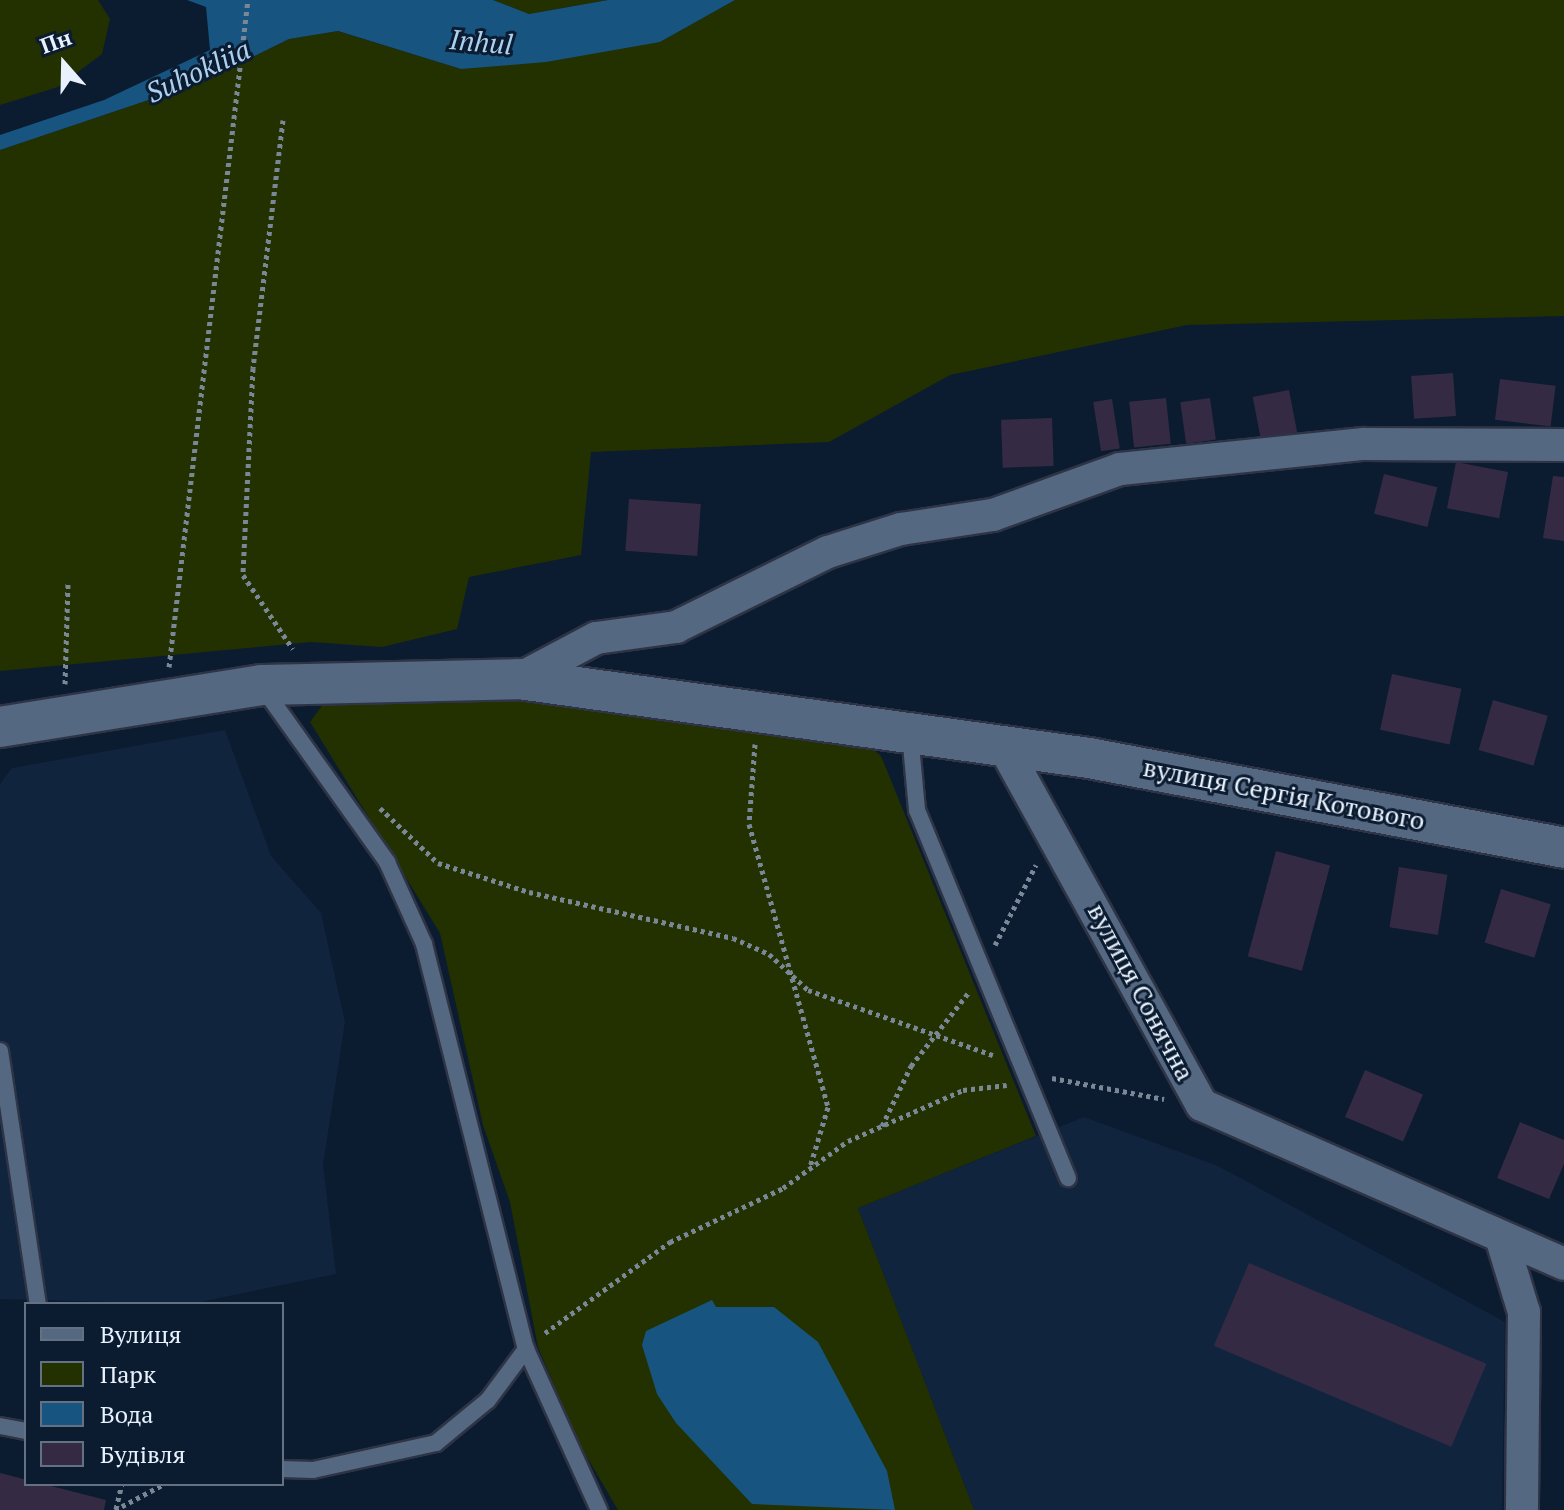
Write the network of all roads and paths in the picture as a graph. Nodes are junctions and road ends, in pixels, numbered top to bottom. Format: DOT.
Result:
graph roads {
  1 [pos="248,0"];
  2 [pos="283,120"];
  3 [pos="1564,445"];
  4 [pos="68,582"];
  5 [pos="169,668"];
  6 [pos="328,679"];
  7 [pos="519,679"];
  8 [pos="65,685"];
  9 [pos="261,685"];
  10 [pos="750,707"];
  11 [pos="0,727"];
  12 [pos="909,731"];
  13 [pos="1003,745"];
  14 [pos="339,791"];
  15 [pos="1564,848"];
  16 [pos="790,973"];
  17 [pos="0,1051"];
  18 [pos="1028,1082"];
  19 [pos="1202,1105"];
  20 [pos="810,1169"];
  21 [pos="1068,1178"];
  22 [pos="1501,1237"];
  23 [pos="1564,1264"];
  24 [pos="38,1302"];
  25 [pos="526,1349"];
  26 [pos="0,1426"];
  27 [pos="24,1431"];
  28 [pos="284,1469"];
  29 [pos="121,1486"];
  30 [pos="160,1486"];
  31 [pos="115,1509"];
  32 [pos="599,1510"];
  33 [pos="1522,1510"];
  1 -- 5 [label="path"];
  2 -- 6 [label="path"];
  3 -- 7 [label="street"];
  4 -- 8 [label="path"];
  6 -- 7 [label="street, вулиця Сергія Котового"];
  6 -- 9 [label="street, вулиця Сергія Котового"];
  7 -- 10 [label="street, вулиця Сергія Котового"];
  9 -- 11 [label="street, вулиця Сергія Котового"];
  9 -- 14 [label="lane"];
  10 -- 12 [label="street, вулиця Сергія Котового"];
  10 -- 16 [label="path"];
  12 -- 13 [label="street, вулиця Сергія Котового"];
  12 -- 18 [label="lane"];
  13 -- 15 [label="street, вулиця Сергія Котового"];
  13 -- 19 [label="street, вулиця Сонячна"];
  14 -- 16 [label="path"];
  14 -- 25 [label="lane"];
  16 -- 18 [label="path"];
  16 -- 20 [label="path"];
  17 -- 24 [label="lane"];
  18 -- 19 [label="path"];
  18 -- 20 [label="path"];
  18 -- 21 [label="lane"];
  19 -- 22 [label="street, вулиця Сонячна"];
  20 -- 25 [label="path"];
  22 -- 23 [label="street, вулиця Сонячна"];
  22 -- 33 [label="street"];
  25 -- 28 [label="lane"];
  25 -- 32 [label="lane"];
  26 -- 27 [label="lane"];
  29 -- 31 [label="path"];
  30 -- 31 [label="path"];
}
